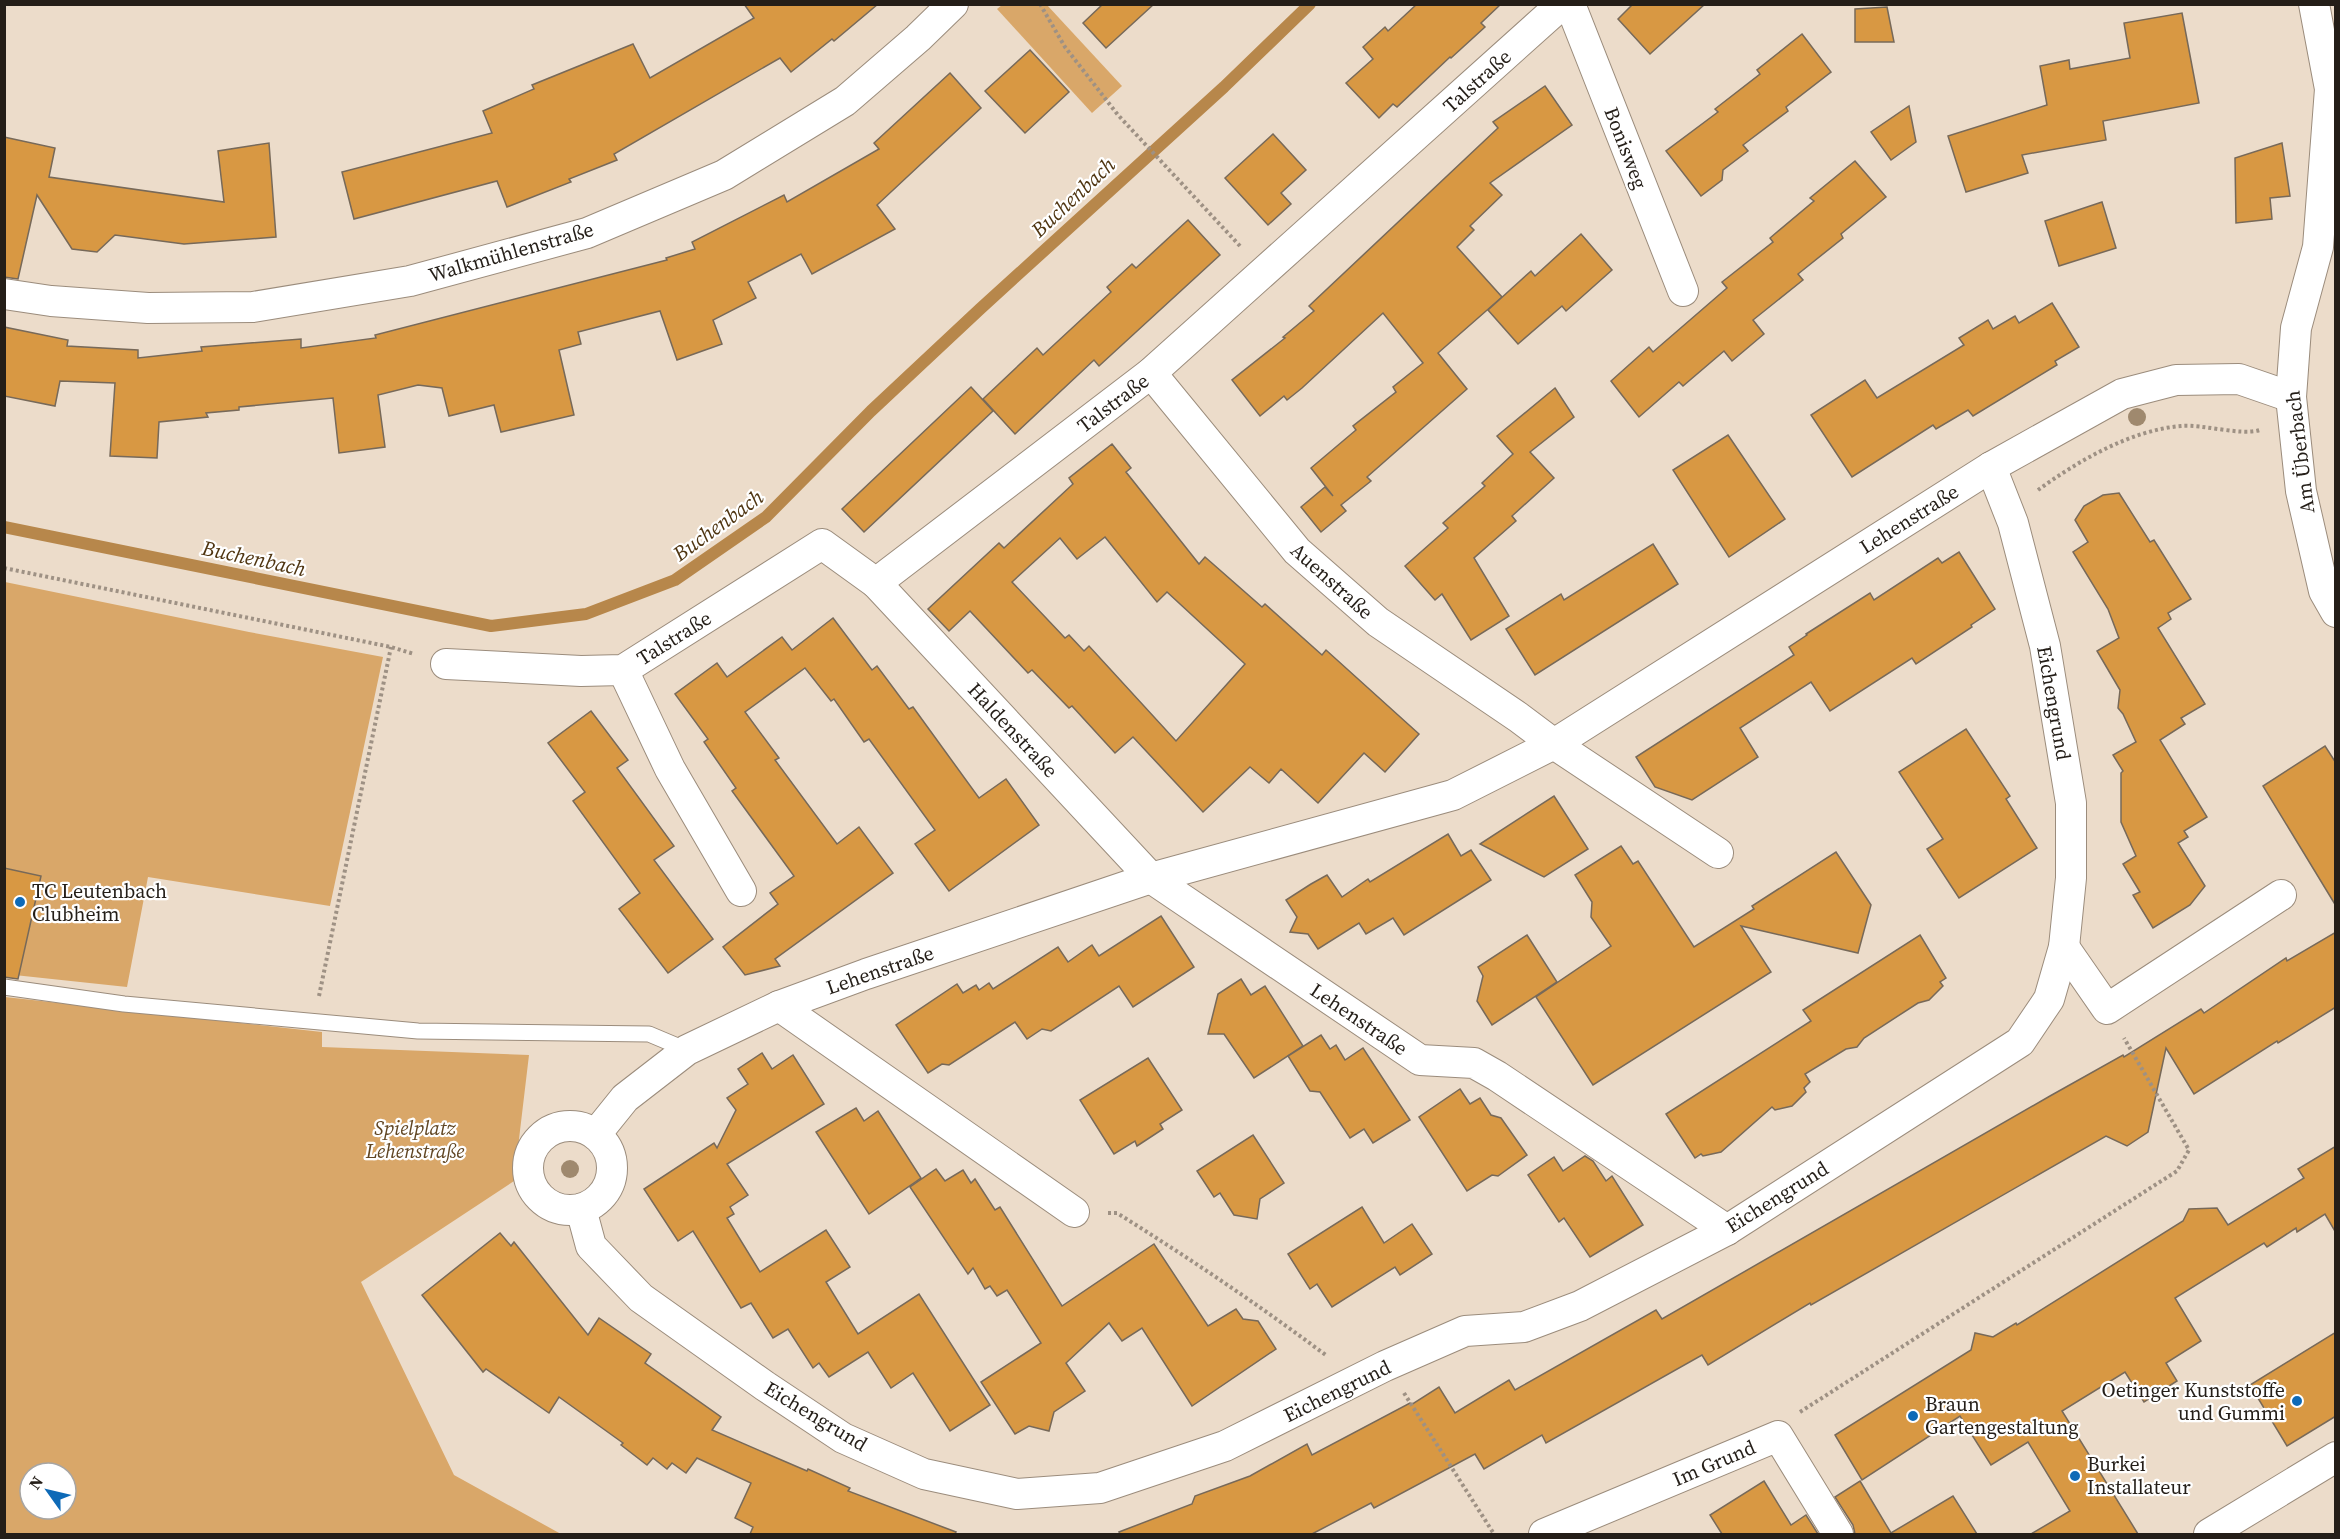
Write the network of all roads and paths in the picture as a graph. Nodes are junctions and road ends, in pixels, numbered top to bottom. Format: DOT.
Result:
graph roads {
  1 [pos="952,4"];
  2 [pos="1040,4"];
  3 [pos="1562,4"];
  4 [pos="1570,4"];
  5 [pos="2314,4"];
  6 [pos="2333,89"];
  7 [pos="1264,273"];
  8 [pos="1683,291"];
  9 [pos="4,294"];
  10 [pos="1151,373"];
  11 [pos="2290,397"];
  12 [pos="1991,467"];
  13 [pos="2008,510"];
  14 [pos="4,568"];
  15 [pos="876,583"];
  16 [pos="2332,595"];
  17 [pos="446,663"];
  18 [pos="623,670"];
  19 [pos="1554,744"];
  20 [pos="1718,853"];
  21 [pos="1151,878"];
  22 [pos="741,891"];
  23 [pos="2281,895"];
  24 [pos="2064,947"];
  25 [pos="4,987"];
  26 [pos="779,1006"];
  27 [pos="2107,1009"];
  28 [pos="313,1023"];
  29 [pos="687,1050"];
  30 [pos="596,1134"];
  31 [pos="581,1209"];
  32 [pos="1074,1212"];
  33 [pos="1118,1213"];
  34 [pos="1727,1230"];
  35 [pos="1385,1366"];
  36 [pos="1359,1379"];
  37 [pos="1778,1436"];
  38 [pos="2336,1457"];
  39 [pos="1494,1534"];
  40 [pos="1544,1534"];
  41 [pos="1838,1534"];
  42 [pos="2209,1534"];
  1 -- 9 [label="street, Walkmühlenstraße"];
  2 -- 7 [label="path"];
  3 -- 7 [label="street, Talstraße"];
  4 -- 8 [label="street, Bonisweg"];
  5 -- 6 [label="street, Am Überbach"];
  6 -- 11 [label="street, Am Überbach"];
  7 -- 10 [label="street, Talstraße"];
  10 -- 15 [label="street, Talstraße"];
  10 -- 19 [label="street, Auenstraße"];
  11 -- 12 [label="street, Lehenstraße"];
  11 -- 13 [label="path"];
  11 -- 16 [label="street, Am Überbach"];
  12 -- 13 [label="street, Eichengrund"];
  12 -- 19 [label="street, Lehenstraße"];
  13 -- 24 [label="street, Eichengrund"];
  14 -- 28 [label="path"];
  15 -- 18 [label="street, Talstraße"];
  15 -- 21 [label="street, Haldenstraße"];
  17 -- 18 [label="street, Talstraße"];
  18 -- 22 [label="street, Talstraße"];
  19 -- 20 [label="street"];
  19 -- 21 [label="street, Lehenstraße"];
  21 -- 26 [label="street, Lehenstraße"];
  21 -- 34 [label="street, Lehenstraße"];
  23 -- 27 [label="street"];
  24 -- 27 [label="street"];
  24 -- 34 [label="street, Eichengrund"];
  25 -- 28 [label="lane"];
  26 -- 29 [label="street, Lehenstraße"];
  26 -- 32 [label="street"];
  27 -- 37 [label="path"];
  28 -- 29 [label="lane"];
  29 -- 30 [label="street, Lehenstraße"];
  30 -- 31 [label="street"];
  30 -- 31 [label="street"];
  31 -- 36 [label="street, Eichengrund"];
  33 -- 36 [label="path"];
  34 -- 35 [label="street, Eichengrund"];
  35 -- 36 [label="street, Eichengrund"];
  35 -- 39 [label="path"];
  37 -- 40 [label="street, Im Grund"];
  37 -- 41 [label="street, Im Grund"];
  38 -- 42 [label="street"];
}
